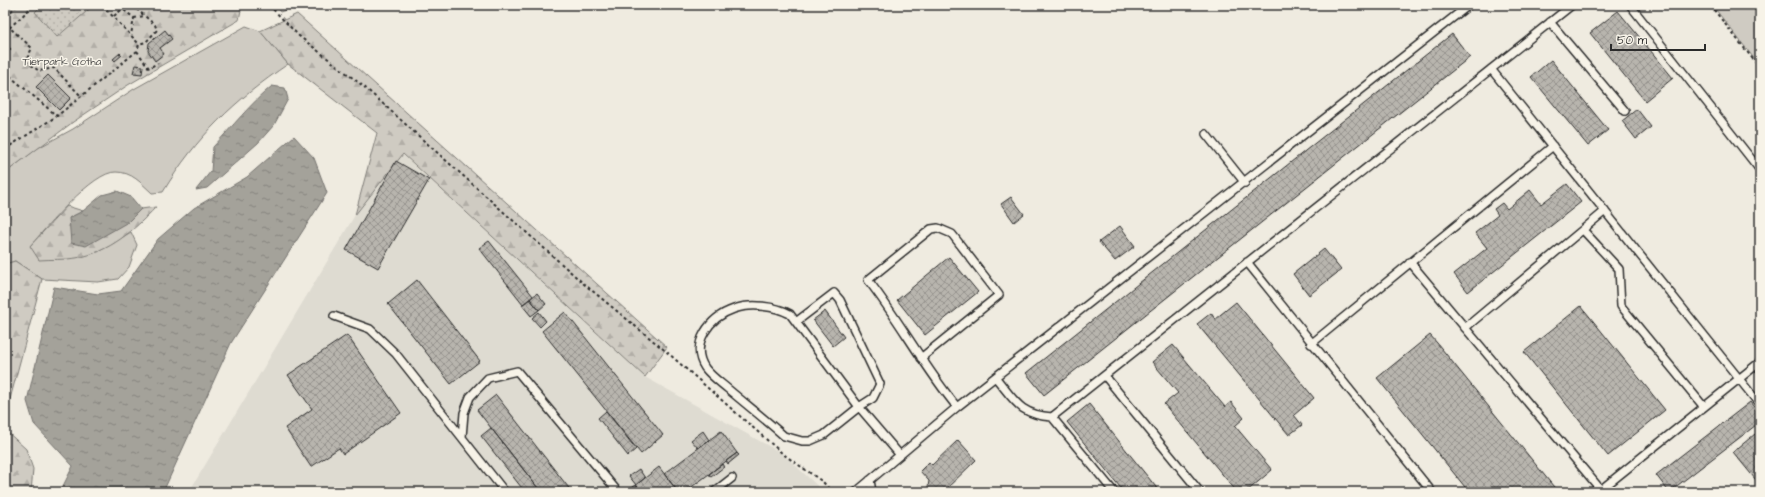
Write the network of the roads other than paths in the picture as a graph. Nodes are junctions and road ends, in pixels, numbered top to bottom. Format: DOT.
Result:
graph roads {
  1 [pos="1469,5"];
  2 [pos="1572,5"];
  3 [pos="1630,5"];
  4 [pos="1550,22"];
  5 [pos="1491,69"];
  6 [pos="1625,111"];
  7 [pos="1206,134"];
  8 [pos="1553,146"];
  9 [pos="1760,170"];
  10 [pos="1245,183"];
  11 [pos="1605,211"];
  12 [pos="1583,230"];
  13 [pos="1247,262"];
  14 [pos="1410,262"];
  15 [pos="334,316"];
  16 [pos="796,322"];
  17 [pos="1465,328"];
  18 [pos="1311,344"];
  19 [pos="921,358"];
  20 [pos="1760,362"];
  21 [pos="1105,376"];
  22 [pos="996,378"];
  23 [pos="1739,379"];
  24 [pos="1760,405"];
  25 [pos="859,407"];
  26 [pos="957,407"];
  27 [pos="1704,407"];
  28 [pos="1052,417"];
  29 [pos="462,437"];
  30 [pos="900,455"];
  31 [pos="732,478"];
  32 [pos="870,480"];
  33 [pos="1599,491"];
  34 [pos="505,492"];
  35 [pos="618,492"];
  36 [pos="714,492"];
  37 [pos="856,492"];
  38 [pos="872,492"];
  39 [pos="1114,492"];
  40 [pos="1200,492"];
  41 [pos="1432,492"];
  1 -- 10 [label="lane"];
  2 -- 4 [label="lane"];
  3 -- 9 [label="lane"];
  4 -- 5 [label="lane"];
  4 -- 6 [label="lane"];
  5 -- 8 [label="lane"];
  5 -- 13 [label="lane"];
  7 -- 10 [label="lane"];
  8 -- 11 [label="lane"];
  8 -- 14 [label="lane"];
  10 -- 22 [label="lane"];
  11 -- 12 [label="lane"];
  11 -- 23 [label="lane"];
  12 -- 17 [label="lane"];
  12 -- 27 [label="lane"];
  13 -- 18 [label="lane"];
  13 -- 21 [label="lane"];
  14 -- 17 [label="lane"];
  14 -- 18 [label="lane"];
  15 -- 29 [label="lane"];
  16 -- 25 [label="lane"];
  16 -- 25 [label="lane"];
  16 -- 25 [label="lane"];
  17 -- 33 [label="lane"];
  18 -- 41 [label="lane"];
  19 -- 19 [label="lane"];
  19 -- 26 [label="lane"];
  20 -- 23 [label="lane"];
  21 -- 28 [label="lane"];
  21 -- 40 [label="lane"];
  22 -- 26 [label="lane"];
  22 -- 28 [label="lane"];
  23 -- 24 [label="lane"];
  23 -- 27 [label="lane"];
  25 -- 30 [label="lane"];
  26 -- 30 [label="lane"];
  27 -- 33 [label="lane"];
  28 -- 39 [label="lane"];
  29 -- 34 [label="lane"];
  29 -- 35 [label="lane"];
  30 -- 32 [label="lane"];
  31 -- 36 [label="lane"];
  32 -- 37 [label="lane"];
  32 -- 38 [label="lane"];
}
